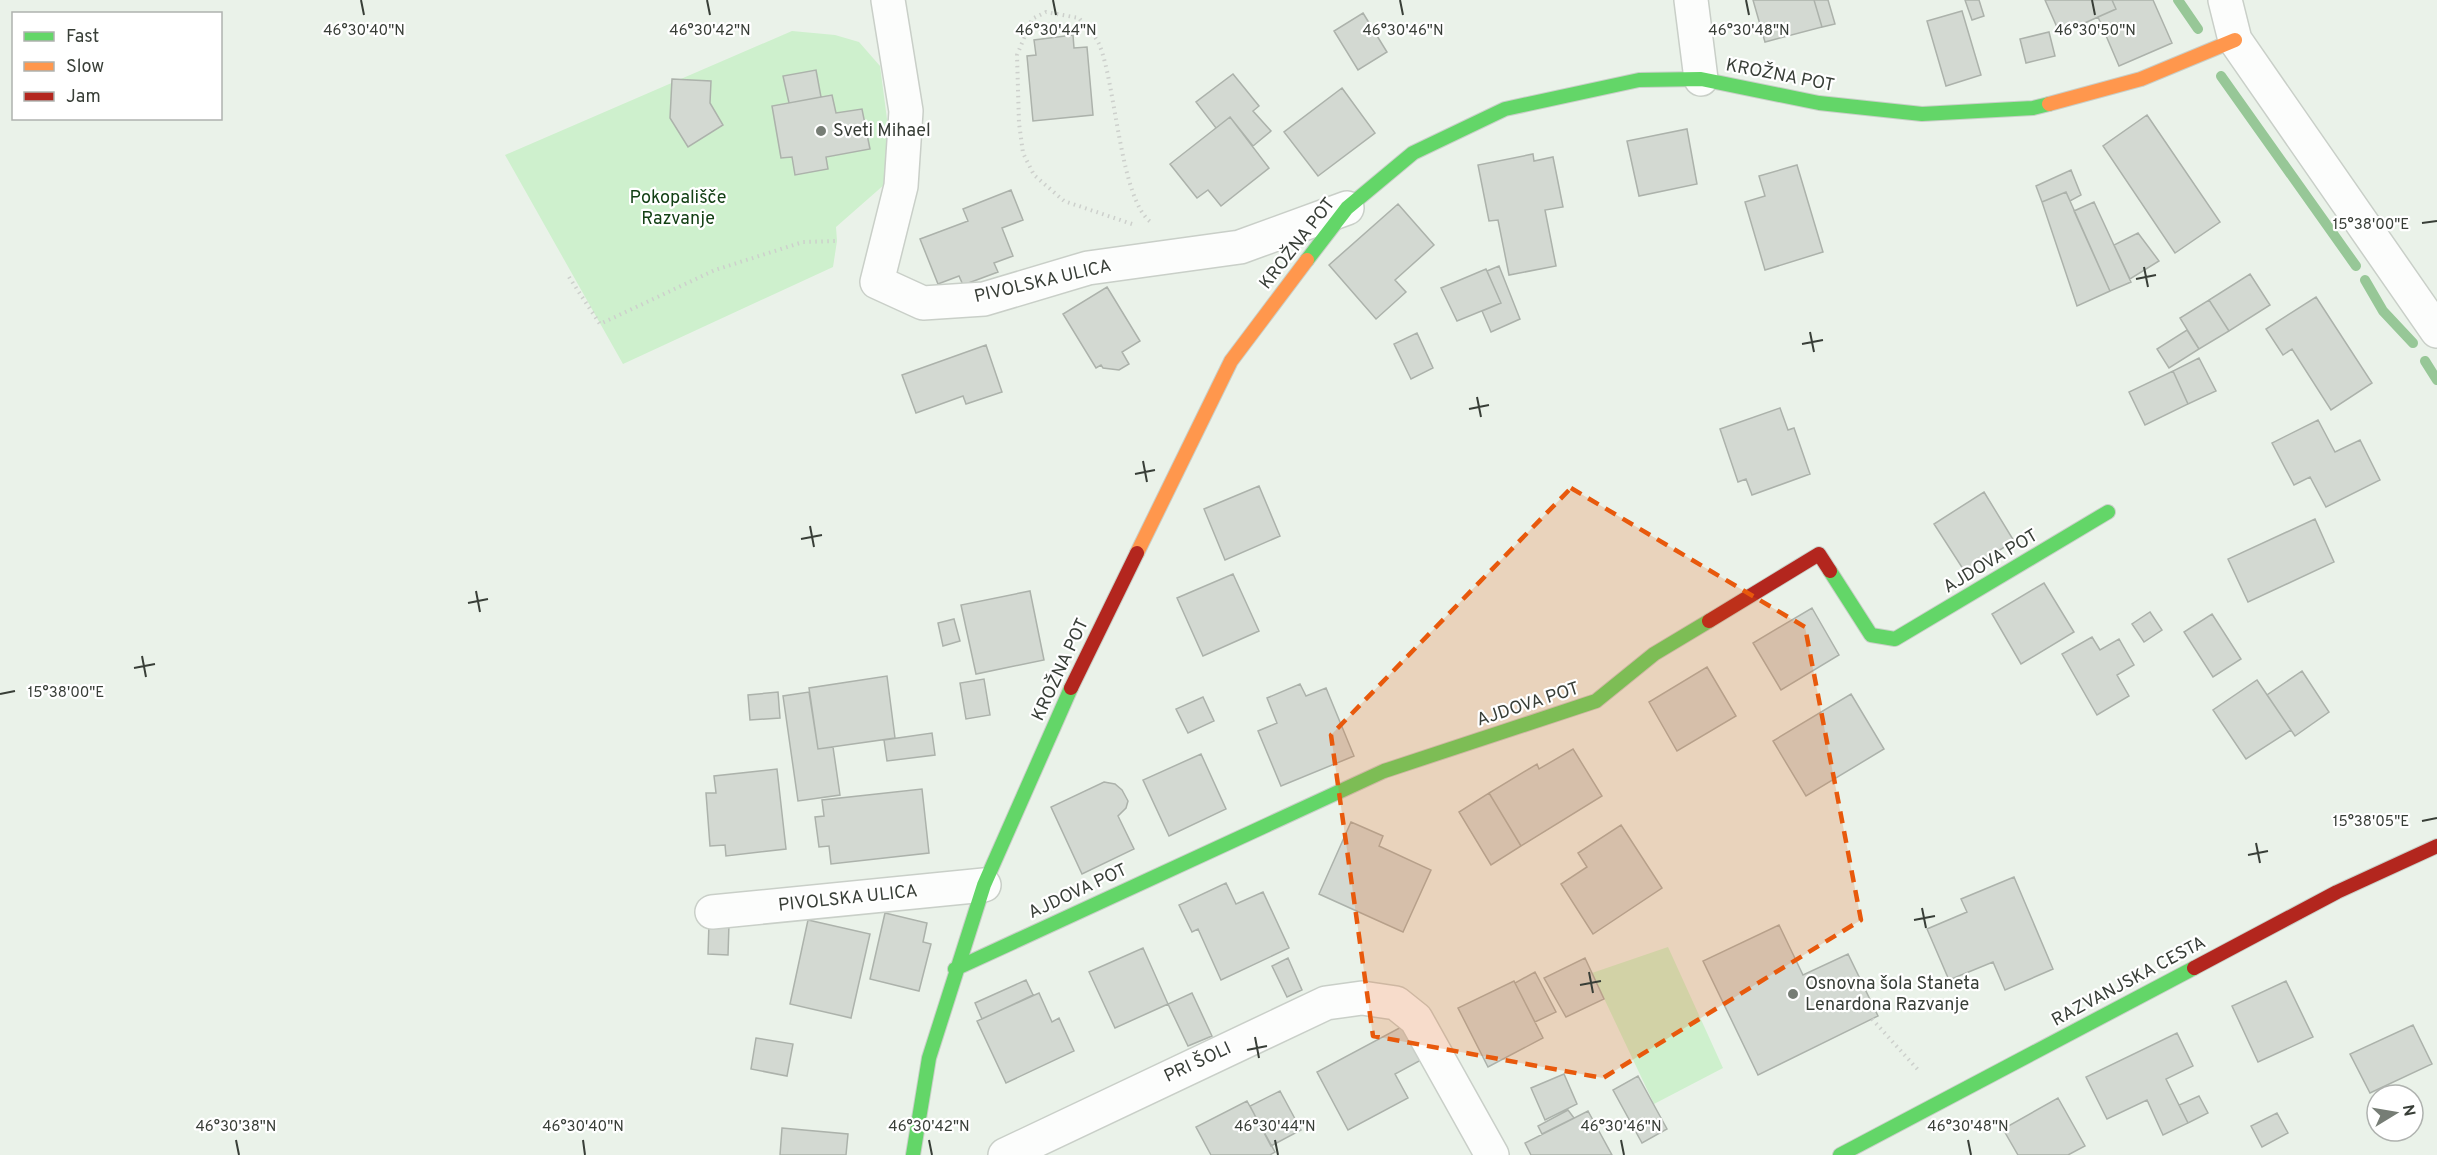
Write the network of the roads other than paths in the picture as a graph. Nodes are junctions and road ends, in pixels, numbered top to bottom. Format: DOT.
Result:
graph roads {
  1 [pos="888,0"];
  2 [pos="1691,0"];
  3 [pos="2225,0"];
  4 [pos="2235,40"];
  5 [pos="1701,79"];
  6 [pos="1347,208"];
  7 [pos="2437,331"];
  8 [pos="2108,512"];
  9 [pos="2437,846"];
  10 [pos="984,885"];
  11 [pos="712,912"];
  12 [pos="955,969"];
  13 [pos="913,1155"];
  14 [pos="1005,1155"];
  15 [pos="1492,1155"];
  16 [pos="1840,1155"];
  1 -- 6 [label="street, PIVOLSKA ULICA"];
  2 -- 5 [label="street"];
  3 -- 4 [label="street"];
  4 -- 5 [label="street, KROŽNA POT"];
  4 -- 7 [label="street"];
  5 -- 6 [label="street, KROŽNA POT"];
  6 -- 10 [label="street, KROŽNA POT"];
  8 -- 12 [label="street, AJDOVA POT"];
  9 -- 16 [label="street, RAZVANJSKA CESTA"];
  10 -- 11 [label="street, PIVOLSKA ULICA"];
  10 -- 12 [label="street, KROŽNA POT"];
  12 -- 13 [label="street, KROŽNA POT"];
  14 -- 15 [label="street, PRI ŠOLI"];
}
